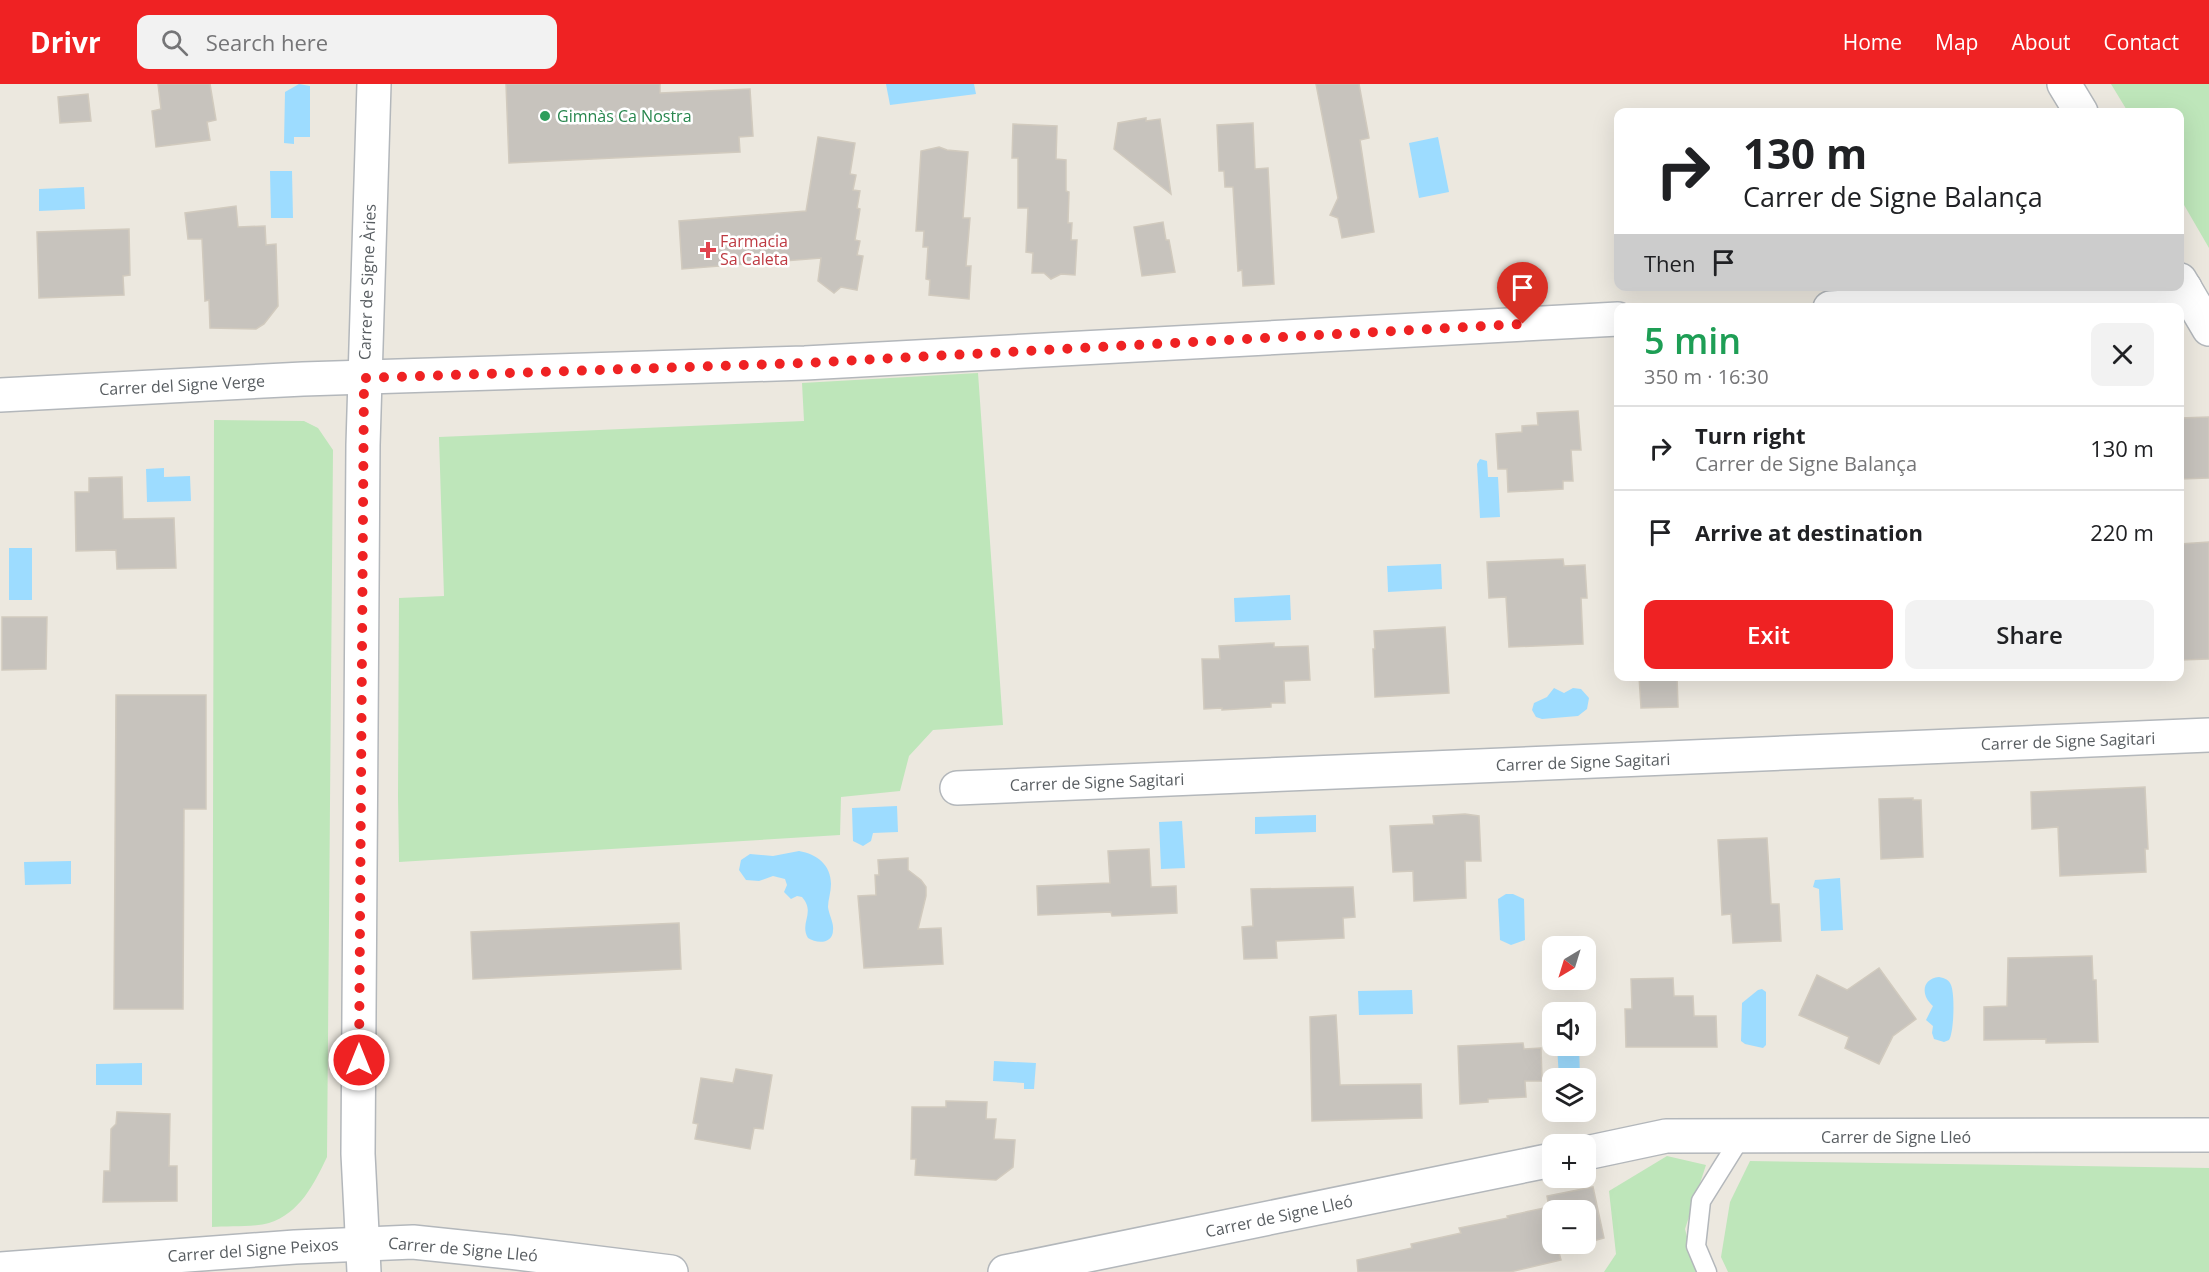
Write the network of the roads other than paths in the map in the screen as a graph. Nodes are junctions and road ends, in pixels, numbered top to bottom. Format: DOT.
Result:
graph roads {
  1 [pos="374,84"];
  2 [pos="2064,84"];
  3 [pos="2079,108"];
  4 [pos="2184,287"];
  5 [pos="2079,291"];
  6 [pos="1903,303"];
  7 [pos="1614,319"];
  8 [pos="2209,329"];
  9 [pos="364,378"];
  10 [pos="0,395"];
  11 [pos="2209,735"];
  12 [pos="957,788"];
  13 [pos="2209,1136"];
  14 [pos="1741,1137"];
  15 [pos="1596,1151"];
  16 [pos="1542,1162"];
  17 [pos="364,1257"];
  18 [pos="0,1269"];
  19 [pos="671,1272"];
  20 [pos="1005,1272"];
  21 [pos="1707,1272"];
  1 -- 9 [label="street, Carrer de Signe Àries"];
  2 -- 3 [label="street"];
  4 -- 8 [label="street"];
  5 -- 6 [label="street"];
  7 -- 9 [label="street, Carrer del Signe Verge"];
  9 -- 10 [label="street, Carrer del Signe Verge"];
  9 -- 17 [label="street, Carrer de Signe Àries"];
  11 -- 12 [label="street, Carrer de Signe Sagitari"];
  13 -- 14 [label="street, Carrer de Signe Lleó"];
  14 -- 15 [label="street, Carrer de Signe Lleó"];
  14 -- 21 [label="lane"];
  16 -- 20 [label="street, Carrer de Signe Lleó"];
  17 -- 18 [label="street, Carrer del Signe Peixos"];
  17 -- 19 [label="street, Carrer de Signe Lleó"];
}
